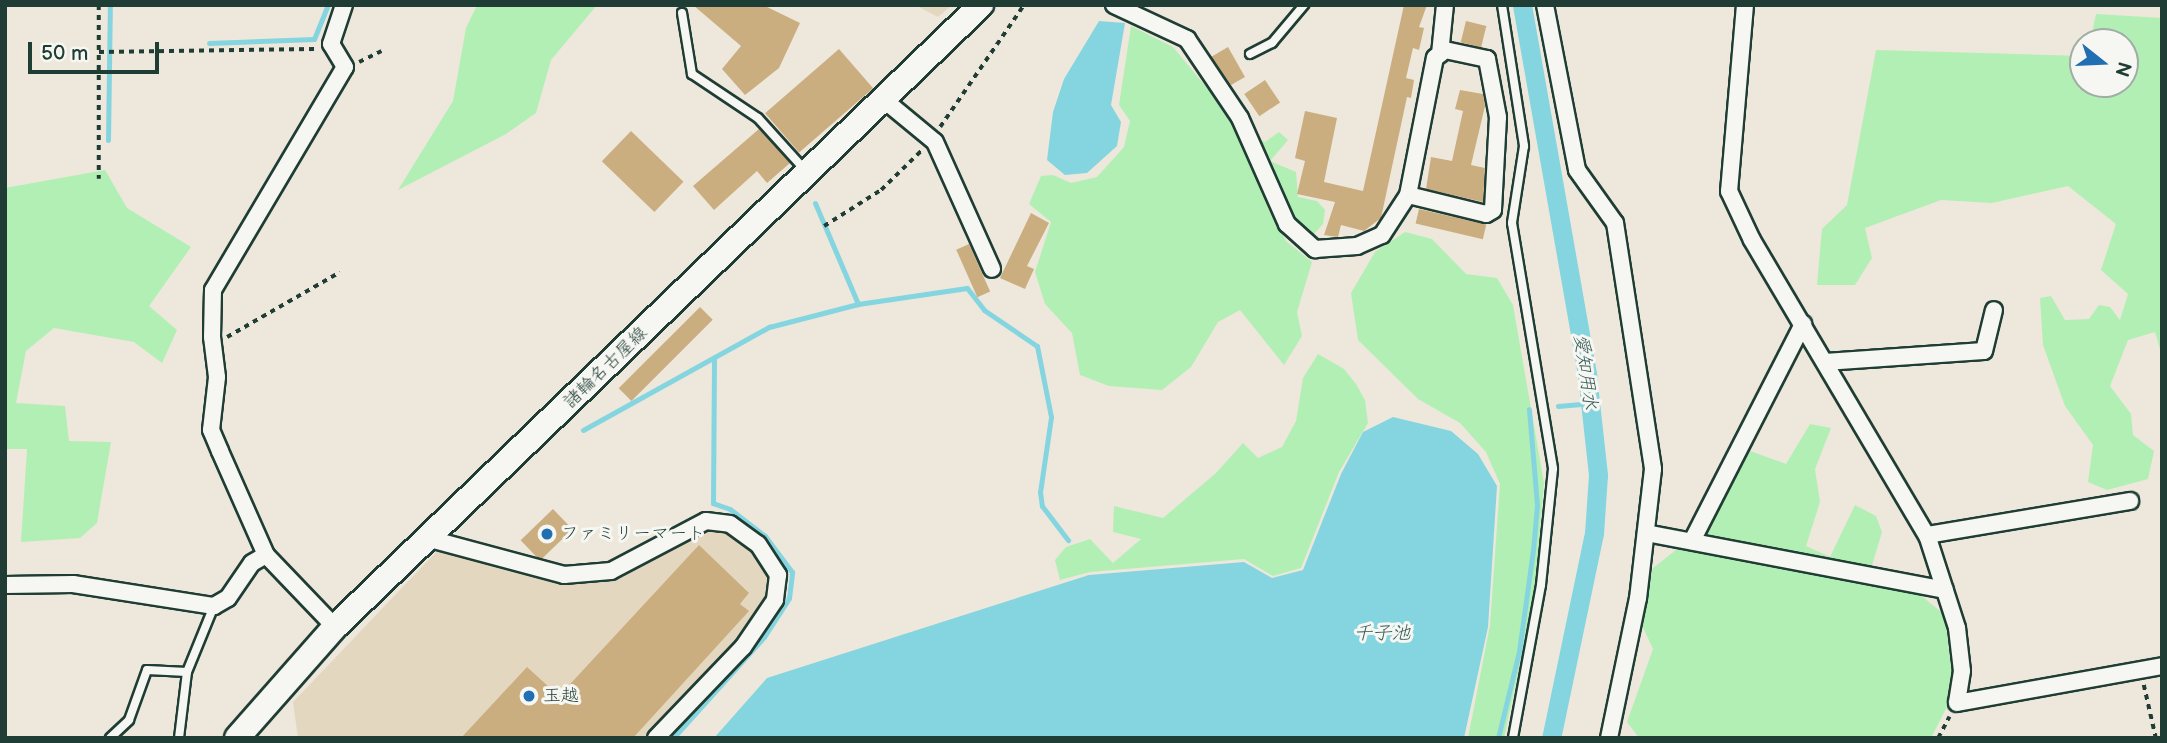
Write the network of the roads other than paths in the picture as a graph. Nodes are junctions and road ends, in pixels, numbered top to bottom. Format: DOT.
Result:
graph roads {
  1 [pos="344,5"];
  2 [pos="981,5"];
  3 [pos="1114,5"];
  4 [pos="1304,5"];
  5 [pos="1445,5"];
  6 [pos="1502,5"];
  7 [pos="1545,5"];
  8 [pos="1745,5"];
  9 [pos="682,12"];
  10 [pos="1250,54"];
  11 [pos="1440,54"];
  12 [pos="883,99"];
  13 [pos="807,173"];
  14 [pos="1408,195"];
  15 [pos="992,269"];
  16 [pos="1994,310"];
  17 [pos="1803,324"];
  18 [pos="1825,362"];
  19 [pos="2130,501"];
  20 [pos="1646,533"];
  21 [pos="1927,535"];
  22 [pos="430,540"];
  23 [pos="1692,541"];
  24 [pos="266,555"];
  25 [pos="5,585"];
  26 [pos="1945,590"];
  27 [pos="214,606"];
  28 [pos="335,627"];
  29 [pos="2162,666"];
  30 [pos="187,672"];
  31 [pos="110,738"];
  32 [pos="179,738"];
  33 [pos="237,738"];
  34 [pos="656,738"];
  35 [pos="1513,738"];
  36 [pos="1609,738"];
  1 -- 24 [label="street"];
  2 -- 12 [label="main road, 諸輪名古屋線"];
  3 -- 14 [label="street"];
  4 -- 10 [label="lane"];
  5 -- 11 [label="street"];
  6 -- 35 [label="lane"];
  7 -- 20 [label="street"];
  8 -- 17 [label="street"];
  9 -- 13 [label="lane"];
  11 -- 14 [label="street"];
  11 -- 14 [label="street"];
  12 -- 13 [label="main road, 諸輪名古屋線"];
  12 -- 15 [label="street"];
  13 -- 22 [label="main road, 諸輪名古屋線"];
  16 -- 18 [label="street"];
  17 -- 18 [label="street"];
  17 -- 23 [label="street"];
  18 -- 21 [label="street"];
  19 -- 21 [label="street"];
  20 -- 23 [label="street"];
  20 -- 36 [label="street"];
  21 -- 26 [label="street"];
  22 -- 28 [label="main road, 諸輪名古屋線"];
  22 -- 34 [label="street"];
  23 -- 26 [label="street"];
  24 -- 27 [label="street"];
  24 -- 28 [label="street"];
  25 -- 27 [label="street"];
  26 -- 29 [label="street"];
  27 -- 30 [label="lane"];
  28 -- 33 [label="main road, 諸輪名古屋線"];
  30 -- 31 [label="lane"];
  30 -- 32 [label="lane"];
}
